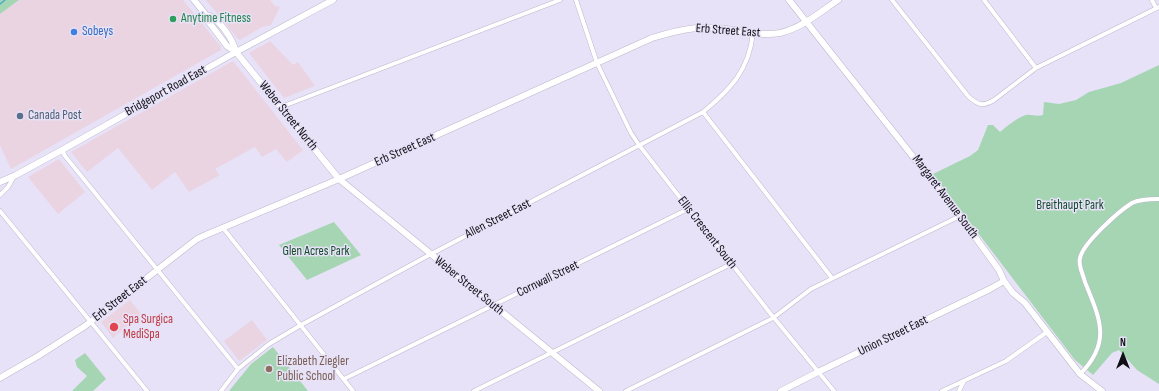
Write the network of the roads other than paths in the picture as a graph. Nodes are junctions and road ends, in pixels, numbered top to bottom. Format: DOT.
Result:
graph roads {
  1 [pos="194,0"];
  2 [pos="333,0"];
  3 [pos="560,0"];
  4 [pos="576,0"];
  5 [pos="789,0"];
  6 [pos="838,0"];
  7 [pos="892,0"];
  8 [pos="984,0"];
  9 [pos="1152,0"];
  10 [pos="1158,8"];
  11 [pos="806,22"];
  12 [pos="753,33"];
  13 [pos="236,52"];
  14 [pos="597,63"];
  15 [pos="1036,68"];
  16 [pos="281,107"];
  17 [pos="703,112"];
  18 [pos="639,146"];
  19 [pos="62,150"];
  20 [pos="16,175"];
  21 [pos="339,180"];
  22 [pos="0,182"];
  23 [pos="0,195"];
  24 [pos="1159,199"];
  25 [pos="688,209"];
  26 [pos="0,211"];
  27 [pos="960,216"];
  28 [pos="223,228"];
  29 [pos="431,254"];
  30 [pos="731,264"];
  31 [pos="157,270"];
  32 [pos="832,278"];
  33 [pos="1004,281"];
  34 [pos="494,306"];
  35 [pos="773,318"];
  36 [pos="91,322"];
  37 [pos="301,325"];
  38 [pos="1047,332"];
  39 [pos="552,352"];
  40 [pos="238,369"];
  41 [pos="818,372"];
  42 [pos="1080,374"];
  43 [pos="0,378"];
  44 [pos="344,379"];
  45 [pos="964,381"];
  46 [pos="146,391"];
  47 [pos="221,391"];
  48 [pos="354,391"];
  49 [pos="474,391"];
  50 [pos="599,391"];
  51 [pos="626,391"];
  52 [pos="782,391"];
  53 [pos="834,391"];
  54 [pos="942,391"];
  55 [pos="959,391"];
  56 [pos="1102,391"];
  1 -- 13 [label="main road, Weber Street North"];
  2 -- 13 [label="main road, Bridgeport Road East"];
  3 -- 16 [label="street"];
  4 -- 14 [label="street, Ellis Crescent South"];
  5 -- 11 [label="main road, Margaret Avenue South"];
  6 -- 11 [label="main road, Erb Street East"];
  7 -- 15 [label="street"];
  8 -- 15 [label="street"];
  9 -- 10 [label="street"];
  10 -- 15 [label="street"];
  11 -- 12 [label="main road, Erb Street East"];
  11 -- 27 [label="main road, Margaret Avenue South"];
  12 -- 14 [label="main road, Erb Street East"];
  12 -- 17 [label="street, Allen Street East"];
  13 -- 16 [label="main road, Weber Street North"];
  13 -- 19 [label="main road, Bridgeport Road East"];
  14 -- 18 [label="street, Ellis Crescent South"];
  14 -- 21 [label="main road, Erb Street East"];
  16 -- 21 [label="main road, Weber Street North"];
  17 -- 18 [label="street, Allen Street East"];
  17 -- 32 [label="street"];
  18 -- 25 [label="street, Ellis Crescent South"];
  18 -- 29 [label="street, Allen Street East"];
  19 -- 20 [label="main road, Bridgeport Road East"];
  19 -- 31 [label="street"];
  20 -- 22 [label="main road, Bridgeport Road East"];
  20 -- 23 [label="street"];
  21 -- 28 [label="main road, Erb Street East"];
  21 -- 29 [label="main road, Weber Street South"];
  24 -- 42 [label="street"];
  25 -- 30 [label="street, Ellis Crescent South"];
  25 -- 34 [label="street, Cornwall Street"];
  26 -- 36 [label="street"];
  27 -- 32 [label="street"];
  27 -- 33 [label="main road, Margaret Avenue South"];
  28 -- 31 [label="main road, Erb Street East"];
  28 -- 37 [label="street"];
  29 -- 34 [label="main road, Weber Street South"];
  29 -- 37 [label="street, Allen Street East"];
  30 -- 35 [label="street, Ellis Crescent South"];
  30 -- 39 [label="street"];
  31 -- 36 [label="main road, Erb Street East"];
  31 -- 40 [label="street"];
  32 -- 35 [label="street"];
  33 -- 38 [label="main road, Margaret Avenue South"];
  33 -- 41 [label="main road, Union Street East"];
  34 -- 39 [label="main road, Weber Street South"];
  34 -- 44 [label="street, Cornwall Street"];
  35 -- 41 [label="street, Ellis Crescent South"];
  35 -- 51 [label="street"];
  36 -- 43 [label="main road, Erb Street East"];
  36 -- 46 [label="street"];
  37 -- 40 [label="street, Allen Street East"];
  37 -- 44 [label="street"];
  38 -- 42 [label="main road, Margaret Avenue South"];
  38 -- 45 [label="street"];
  39 -- 49 [label="street"];
  39 -- 50 [label="main road, Weber Street South"];
  40 -- 47 [label="street, Allen Street East"];
  41 -- 52 [label="main road, Union Street East"];
  41 -- 53 [label="street, Ellis Crescent South"];
  42 -- 56 [label="main road, Margaret Avenue South"];
  44 -- 48 [label="street"];
  45 -- 54 [label="street"];
  45 -- 55 [label="street"];
}
